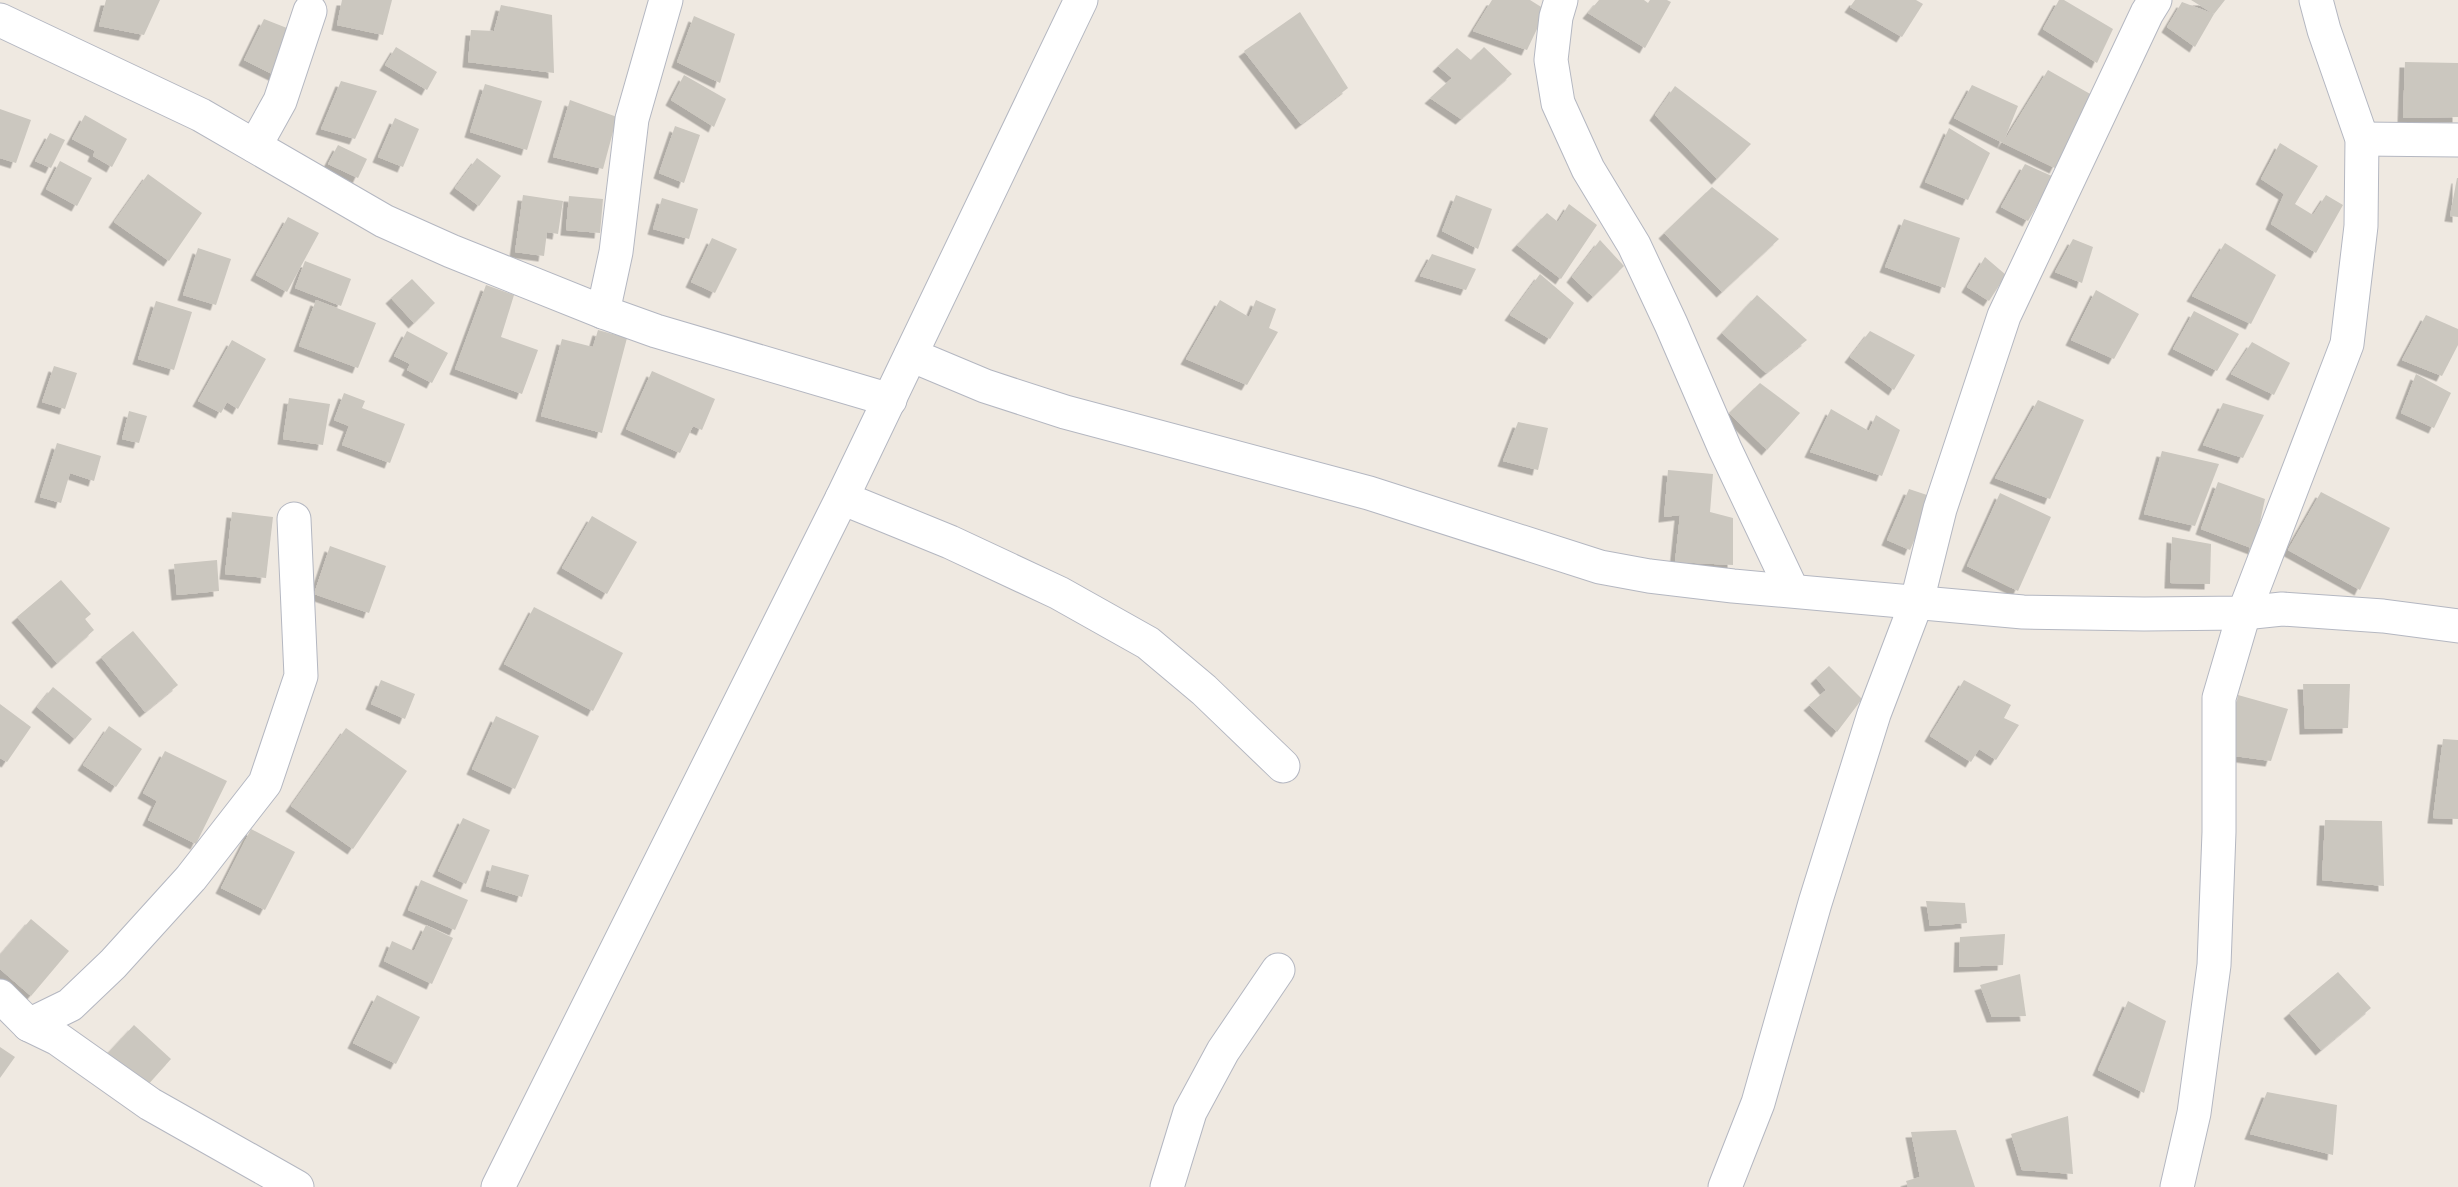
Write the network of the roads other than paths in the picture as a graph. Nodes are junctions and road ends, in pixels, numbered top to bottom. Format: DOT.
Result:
graph roads {
  1 [pos="666,0"];
  2 [pos="1082,0"];
  3 [pos="1561,0"];
  4 [pos="2155,0"];
  5 [pos="2316,0"];
  6 [pos="310,11"];
  7 [pos="0,20"];
  8 [pos="2362,139"];
  9 [pos="2458,140"];
  10 [pos="255,146"];
  11 [pos="603,312"];
  12 [pos="911,355"];
  13 [pos="890,400"];
  14 [pos="842,498"];
  15 [pos="294,519"];
  16 [pos="1792,590"];
  17 [pos="1917,601"];
  18 [pos="2244,613"];
  19 [pos="2458,626"];
  20 [pos="1283,766"];
  21 [pos="1278,970"];
  22 [pos="0,996"];
  23 [pos="29,1025"];
  24 [pos="297,1187"];
  25 [pos="498,1187"];
  26 [pos="1167,1187"];
  27 [pos="1725,1187"];
  28 [pos="2177,1187"];
  1 -- 11 [label="street"];
  2 -- 12 [label="street"];
  3 -- 16 [label="street"];
  4 -- 17 [label="street"];
  5 -- 8 [label="street"];
  6 -- 10 [label="street"];
  7 -- 10 [label="street"];
  8 -- 9 [label="street"];
  8 -- 18 [label="street"];
  10 -- 11 [label="street"];
  11 -- 13 [label="street"];
  12 -- 13 [label="street"];
  12 -- 16 [label="street"];
  13 -- 14 [label="street"];
  14 -- 20 [label="street"];
  14 -- 25 [label="street"];
  15 -- 23 [label="street"];
  16 -- 17 [label="street"];
  17 -- 18 [label="street"];
  17 -- 27 [label="street"];
  18 -- 19 [label="street"];
  18 -- 28 [label="street"];
  21 -- 26 [label="street"];
  22 -- 23 [label="street"];
  23 -- 24 [label="street"];
}
